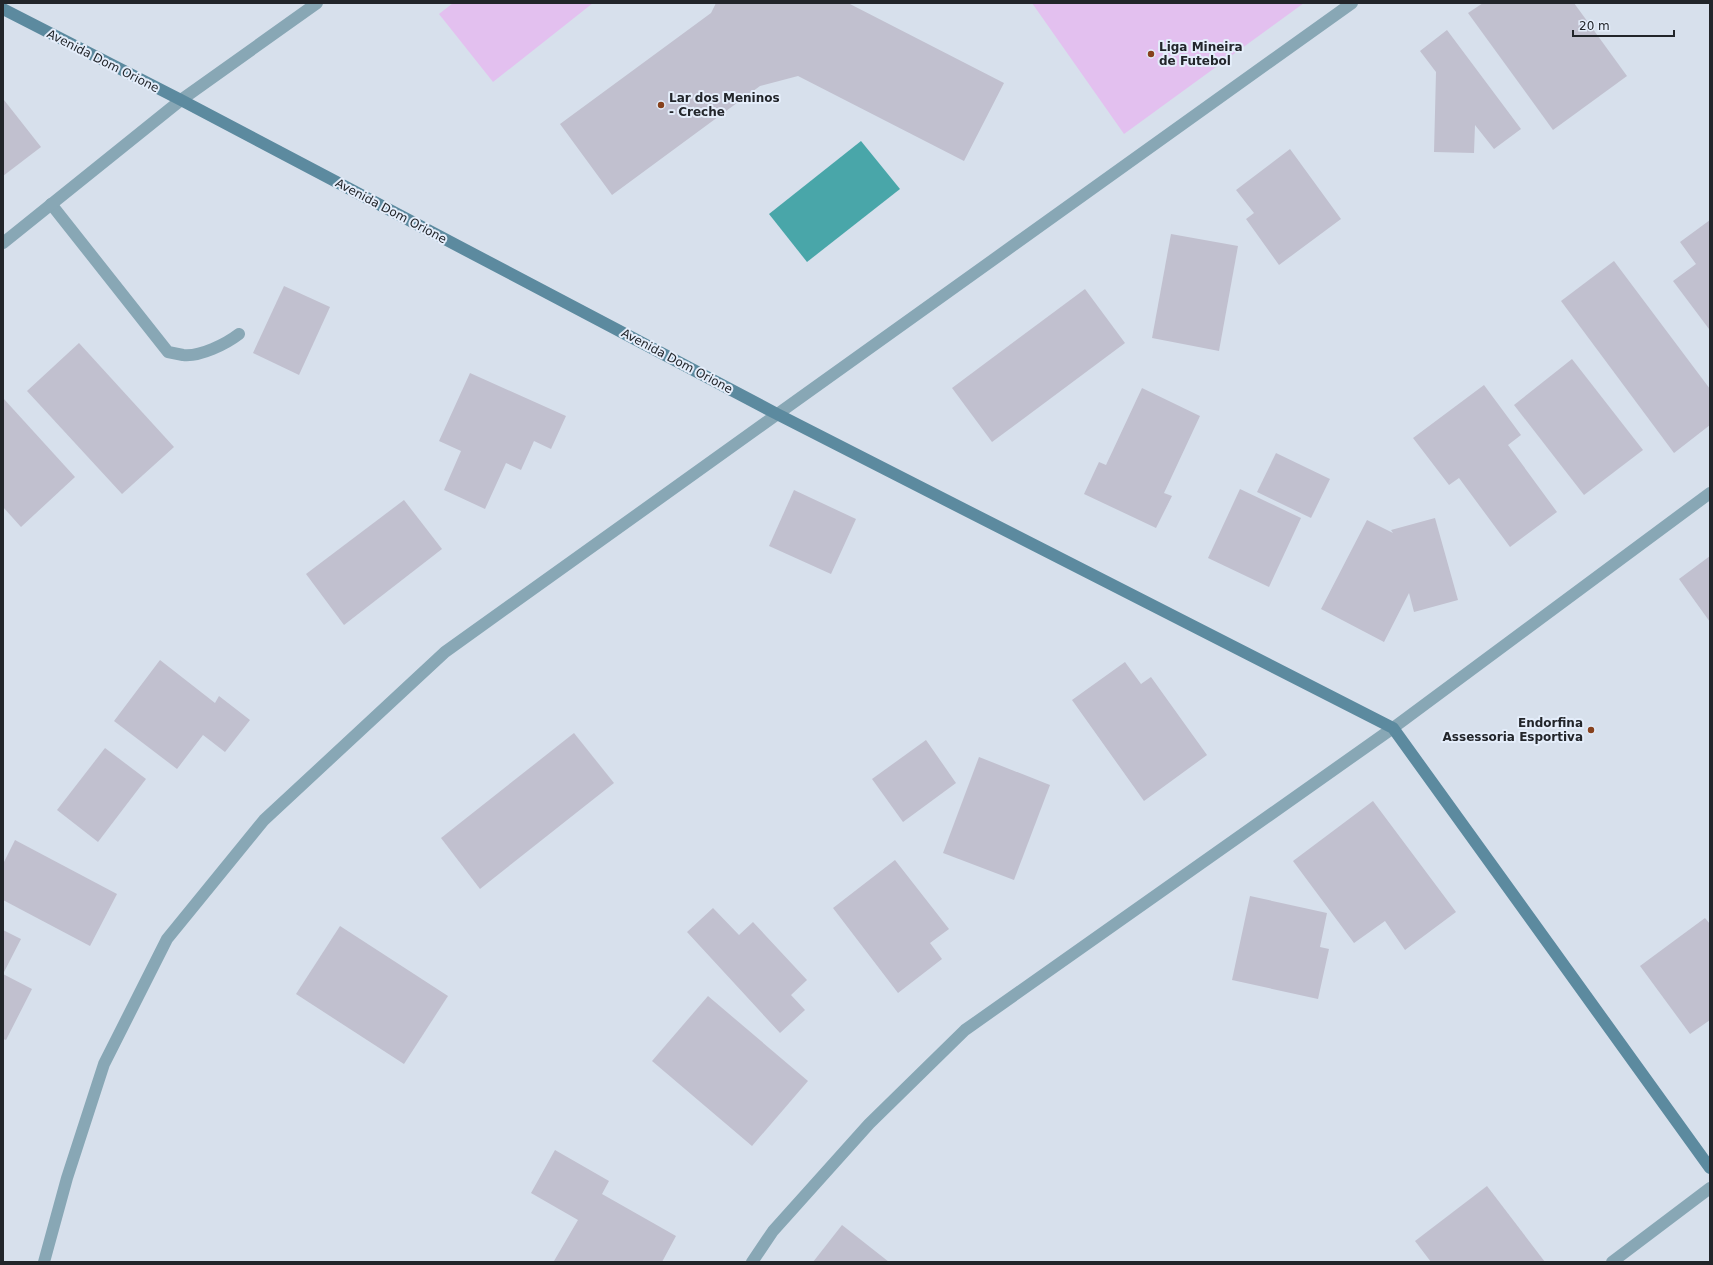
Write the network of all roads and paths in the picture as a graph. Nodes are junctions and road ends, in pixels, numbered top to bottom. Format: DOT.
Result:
graph roads {
  1 [pos="318,3"];
  2 [pos="1352,3"];
  3 [pos="3,9"];
  4 [pos="181,100"];
  5 [pos="51,204"];
  6 [pos="3,243"];
  7 [pos="239,334"];
  8 [pos="777,414"];
  9 [pos="1710,493"];
  10 [pos="1393,728"];
  11 [pos="1710,1168"];
  12 [pos="1710,1188"];
  13 [pos="44,1262"];
  14 [pos="752,1262"];
  15 [pos="1612,1262"];
  1 -- 4 [label="street"];
  2 -- 8 [label="street"];
  3 -- 4 [label="street, Avenida Dom Orione"];
  4 -- 5 [label="street"];
  4 -- 8 [label="street, Avenida Dom Orione"];
  5 -- 6 [label="street"];
  5 -- 7 [label="street"];
  8 -- 10 [label="street, Avenida Dom Orione"];
  8 -- 13 [label="street"];
  9 -- 10 [label="street"];
  10 -- 11 [label="street"];
  10 -- 14 [label="street"];
  12 -- 15 [label="street"];
}
